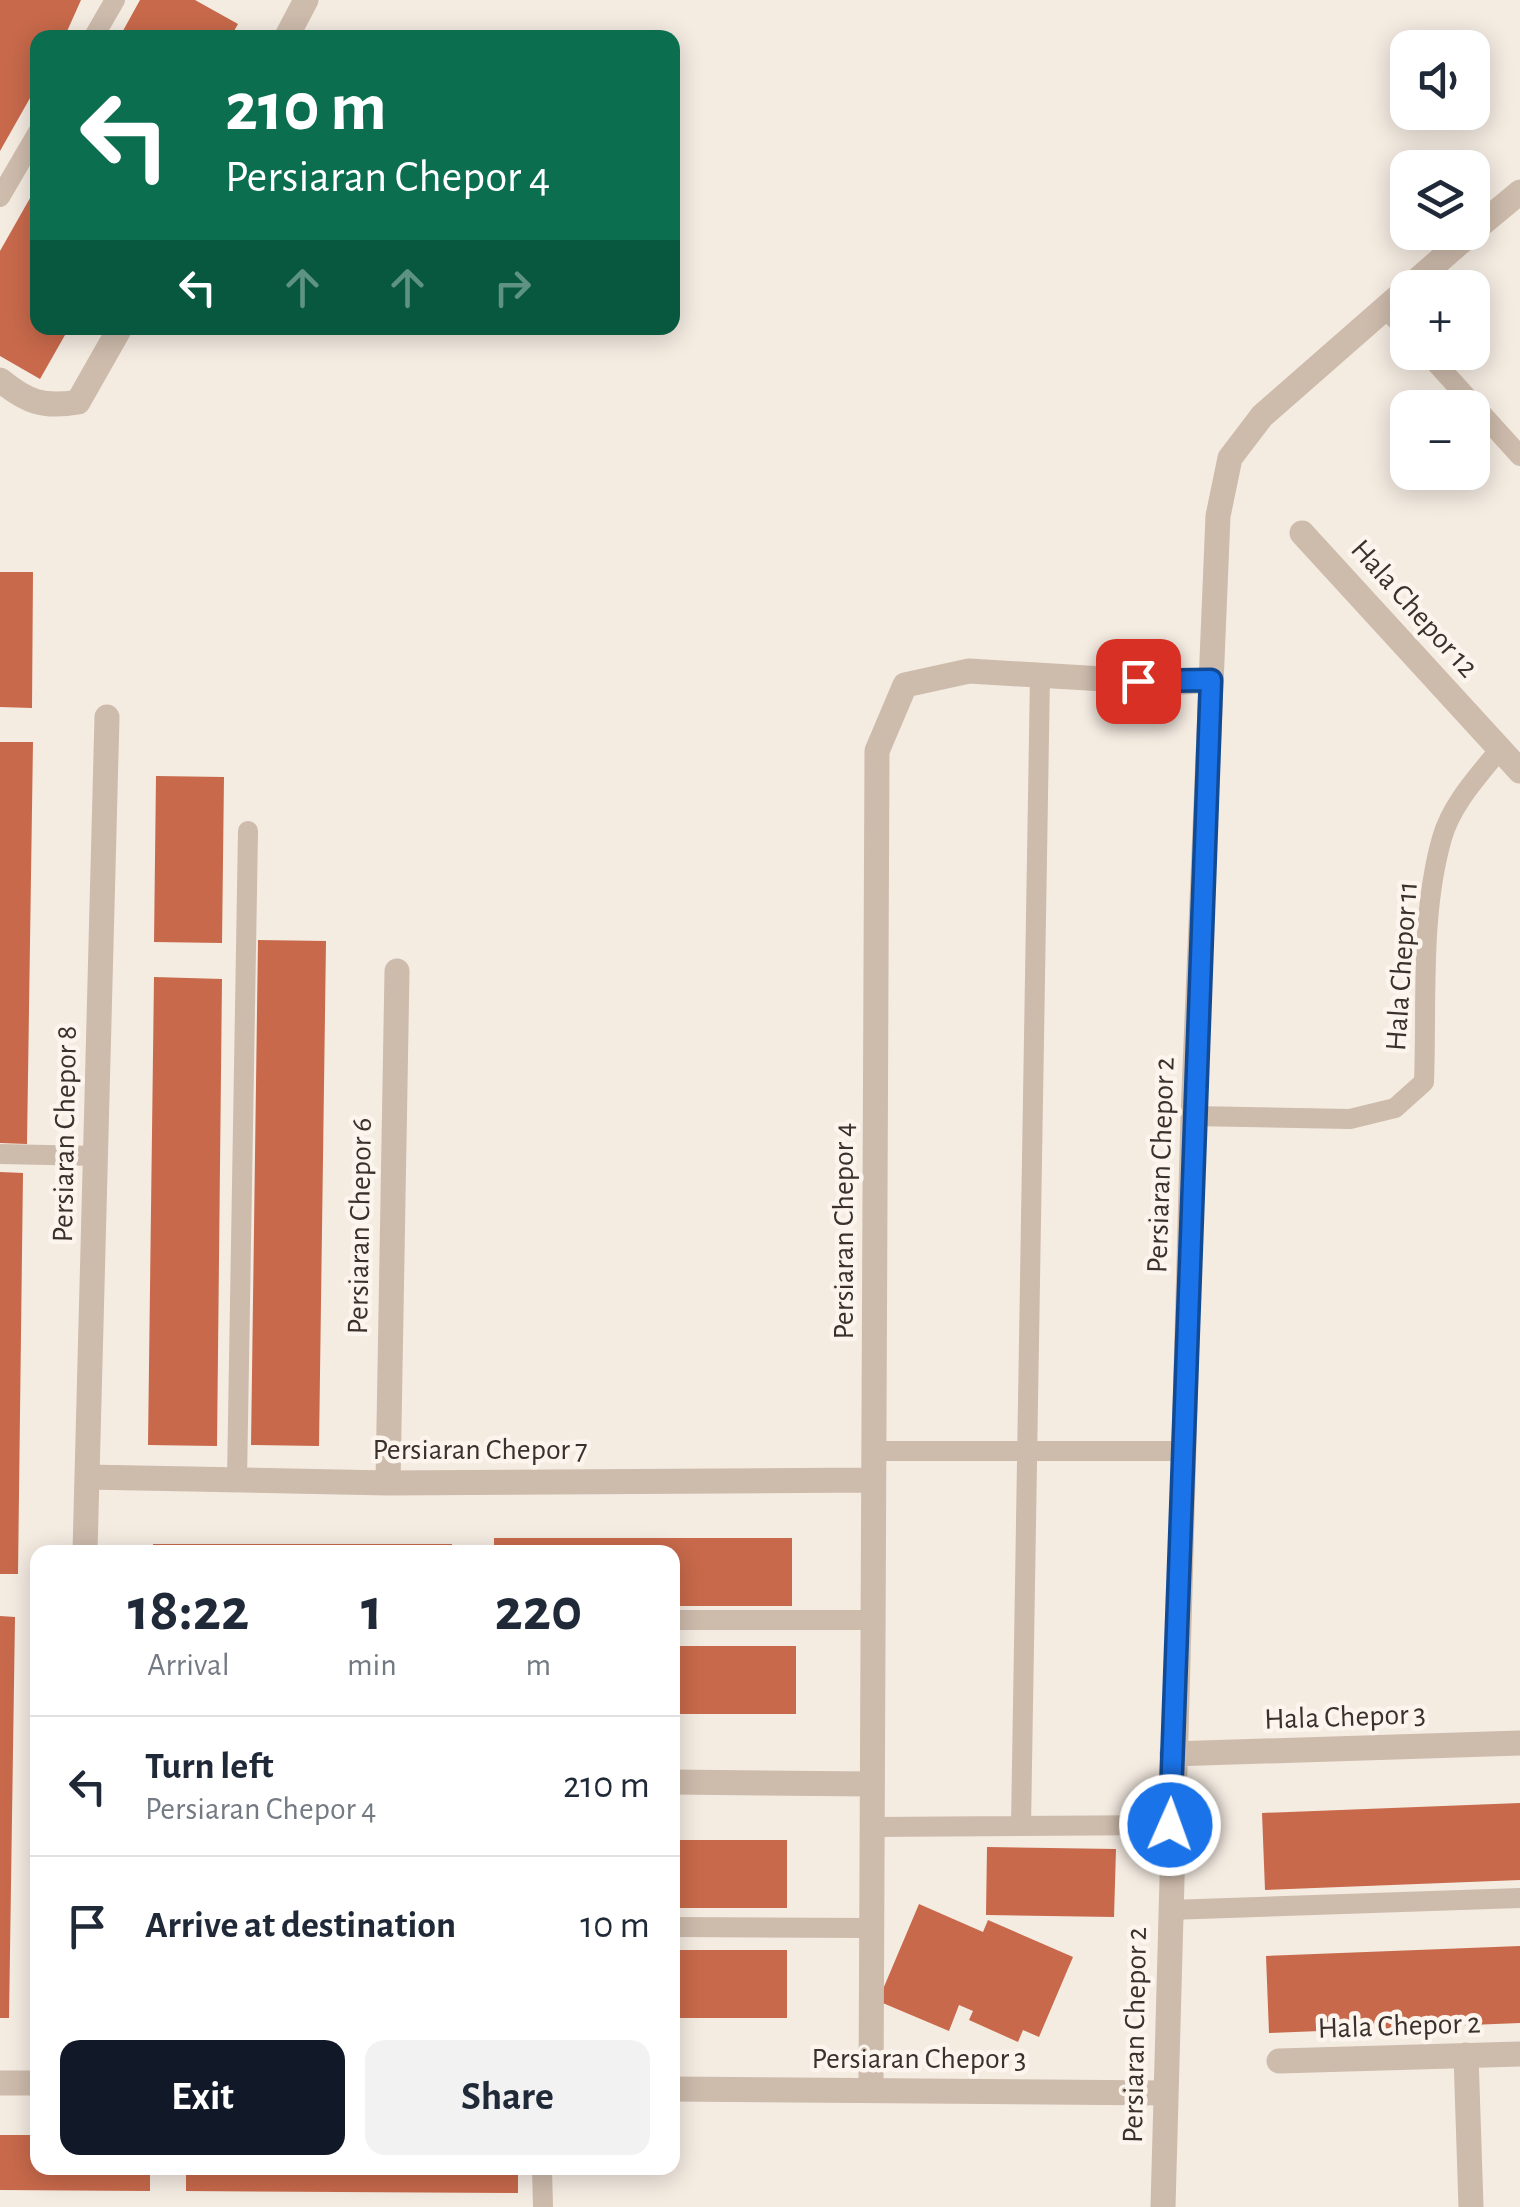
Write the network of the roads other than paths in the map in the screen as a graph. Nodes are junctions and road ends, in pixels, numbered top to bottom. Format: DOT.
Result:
graph roads {
  1 [pos="114,0"];
  2 [pos="306,0"];
  3 [pos="97,30"];
  4 [pos="290,30"];
  5 [pos="30,146"];
  6 [pos="1520,192"];
  7 [pos="0,197"];
  8 [pos="1490,217"];
  9 [pos="1451,250"];
  10 [pos="1384,307"];
  11 [pos="1390,313"];
  12 [pos="116,335"];
  13 [pos="1442,370"];
  14 [pos="0,380"];
  15 [pos="1520,456"];
  16 [pos="1302,533"];
  17 [pos="1040,675"];
  18 [pos="1211,680"];
  19 [pos="107,717"];
  20 [pos="1500,749"];
  21 [pos="1520,771"];
  22 [pos="248,831"];
  23 [pos="397,971"];
  24 [pos="1193,1116"];
  25 [pos="0,1154"];
  26 [pos="96,1156"];
  27 [pos="874,1451"];
  28 [pos="1027,1451"];
  29 [pos="1185,1451"];
  30 [pos="87,1476"];
  31 [pos="237,1480"];
  32 [pos="873,1480"];
  33 [pos="388,1483"];
  34 [pos="86,1545"];
  35 [pos="680,1620"];
  36 [pos="873,1620"];
  37 [pos="1520,1743"];
  38 [pos="1172,1754"];
  39 [pos="680,1782"];
  40 [pos="872,1784"];
  41 [pos="1170,1825"];
  42 [pos="1021,1826"];
  43 [pos="872,1827"];
  44 [pos="1520,1898"];
  45 [pos="1169,1910"];
  46 [pos="680,1928"];
  47 [pos="872,1928"];
  48 [pos="1520,2054"];
  49 [pos="1466,2055"];
  50 [pos="1280,2061"];
  51 [pos="0,2083"];
  52 [pos="30,2083"];
  53 [pos="680,2088"];
  54 [pos="871,2090"];
  55 [pos="1165,2093"];
  56 [pos="542,2175"];
  57 [pos="543,2207"];
  58 [pos="1163,2207"];
  59 [pos="1471,2207"];
  1 -- 3 [label="lane"];
  2 -- 4 [label="street"];
  5 -- 7 [label="lane"];
  6 -- 8 [label="street, Persiaran Chepor 2"];
  9 -- 10 [label="street, Persiaran Chepor 2"];
  10 -- 11 [label="lane"];
  10 -- 18 [label="street, Persiaran Chepor 2"];
  12 -- 14 [label="street"];
  13 -- 15 [label="lane"];
  16 -- 20 [label="street, Hala Chepor 12"];
  17 -- 18 [label="street, Persiaran Chepor 4"];
  17 -- 27 [label="street, Persiaran Chepor 4"];
  17 -- 28 [label="lane"];
  18 -- 24 [label="street, Persiaran Chepor 2"];
  19 -- 26 [label="street, Persiaran Chepor 8"];
  20 -- 21 [label="street, Hala Chepor 12"];
  20 -- 24 [label="lane, Hala Chepor 11"];
  22 -- 31 [label="lane"];
  23 -- 33 [label="street, Persiaran Chepor 6"];
  24 -- 29 [label="street, Persiaran Chepor 2"];
  25 -- 26 [label="lane"];
  26 -- 30 [label="street, Persiaran Chepor 8"];
  27 -- 28 [label="lane"];
  27 -- 32 [label="street, Persiaran Chepor 4"];
  28 -- 29 [label="lane"];
  28 -- 42 [label="lane"];
  29 -- 38 [label="street, Persiaran Chepor 2"];
  30 -- 31 [label="street, Persiaran Chepor 7"];
  30 -- 34 [label="street, Persiaran Chepor 8"];
  31 -- 33 [label="street, Persiaran Chepor 7"];
  32 -- 33 [label="street, Persiaran Chepor 7"];
  32 -- 36 [label="street, Persiaran Chepor 4"];
  35 -- 36 [label="lane"];
  36 -- 40 [label="street, Persiaran Chepor 4"];
  37 -- 38 [label="street, Hala Chepor 3"];
  38 -- 41 [label="street, Persiaran Chepor 2"];
  39 -- 40 [label="street"];
  40 -- 43 [label="street, Persiaran Chepor 4"];
  41 -- 42 [label="lane"];
  41 -- 45 [label="street, Persiaran Chepor 2"];
  42 -- 43 [label="lane"];
  43 -- 47 [label="street, Persiaran Chepor 4"];
  44 -- 45 [label="lane"];
  45 -- 55 [label="street, Persiaran Chepor 2"];
  46 -- 47 [label="lane"];
  47 -- 54 [label="street, Persiaran Chepor 4"];
  48 -- 49 [label="street, Hala Chepor 2"];
  49 -- 50 [label="street, Hala Chepor 2"];
  49 -- 59 [label="street"];
  51 -- 52 [label="street"];
  53 -- 54 [label="street, Persiaran Chepor 3"];
  54 -- 55 [label="street, Persiaran Chepor 3"];
  55 -- 58 [label="street, Persiaran Chepor 2"];
  56 -- 57 [label="lane"];
}
